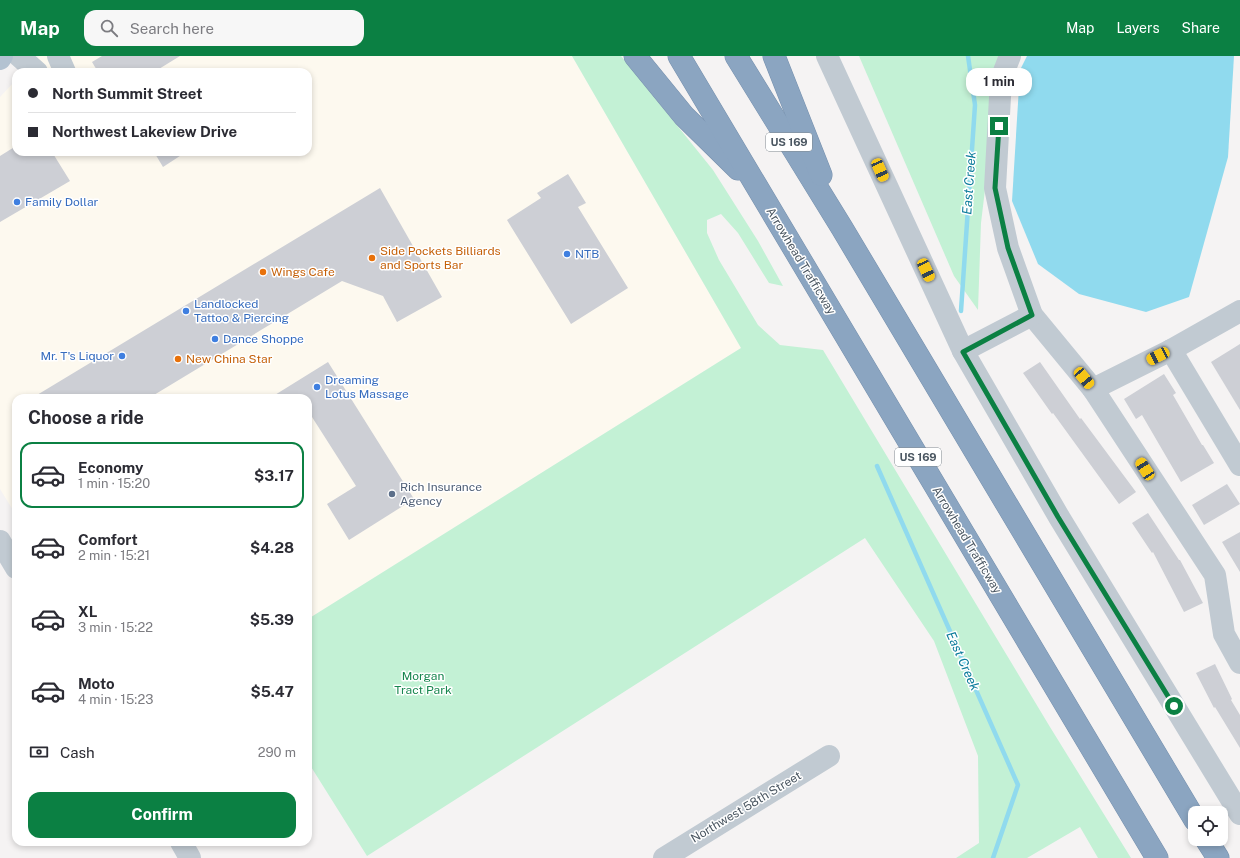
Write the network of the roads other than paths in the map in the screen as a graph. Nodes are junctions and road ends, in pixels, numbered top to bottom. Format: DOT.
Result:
graph roads {
  1 [pos="2,56"];
  2 [pos="19,56"];
  3 [pos="58,56"];
  4 [pos="635,56"];
  5 [pos="680,56"];
  6 [pos="736,56"];
  7 [pos="774,56"];
  8 [pos="827,56"];
  9 [pos="1010,56"];
  10 [pos="0,59"];
  11 [pos="32,68"];
  12 [pos="63,68"];
  13 [pos="760,191"];
  14 [pos="842,228"];
  15 [pos="1240,311"];
  16 [pos="1032,315"];
  17 [pos="1171,350"];
  18 [pos="963,352"];
  19 [pos="1093,389"];
  20 [pos="1240,465"];
  21 [pos="0,541"];
  22 [pos="12,561"];
  23 [pos="1240,663"];
  24 [pos="829,756"];
  25 [pos="1188,808"];
  26 [pos="1240,814"];
  27 [pos="183,846"];
  28 [pos="1210,846"];
  29 [pos="190,858"];
  30 [pos="664,858"];
  31 [pos="1157,858"];
  32 [pos="1218,858"];
  1 -- 10 [label="main road"];
  2 -- 11 [label="street"];
  3 -- 12 [label="street"];
  4 -- 13 [label="highway"];
  5 -- 13 [label="highway, Arrowhead Trafficway / US 169"];
  6 -- 14 [label="highway, US 169"];
  7 -- 14 [label="highway"];
  8 -- 18 [label="street"];
  9 -- 16 [label="street"];
  13 -- 31 [label="highway, Arrowhead Trafficway / US 169"];
  14 -- 25 [label="highway, US 169"];
  15 -- 17 [label="street"];
  16 -- 18 [label="street"];
  16 -- 19 [label="street"];
  17 -- 19 [label="street"];
  17 -- 20 [label="street"];
  18 -- 26 [label="street"];
  19 -- 23 [label="street"];
  21 -- 22 [label="street"];
  24 -- 30 [label="street, Northwest 58th Street"];
  27 -- 29 [label="street"];
  28 -- 32 [label="highway"];
}
